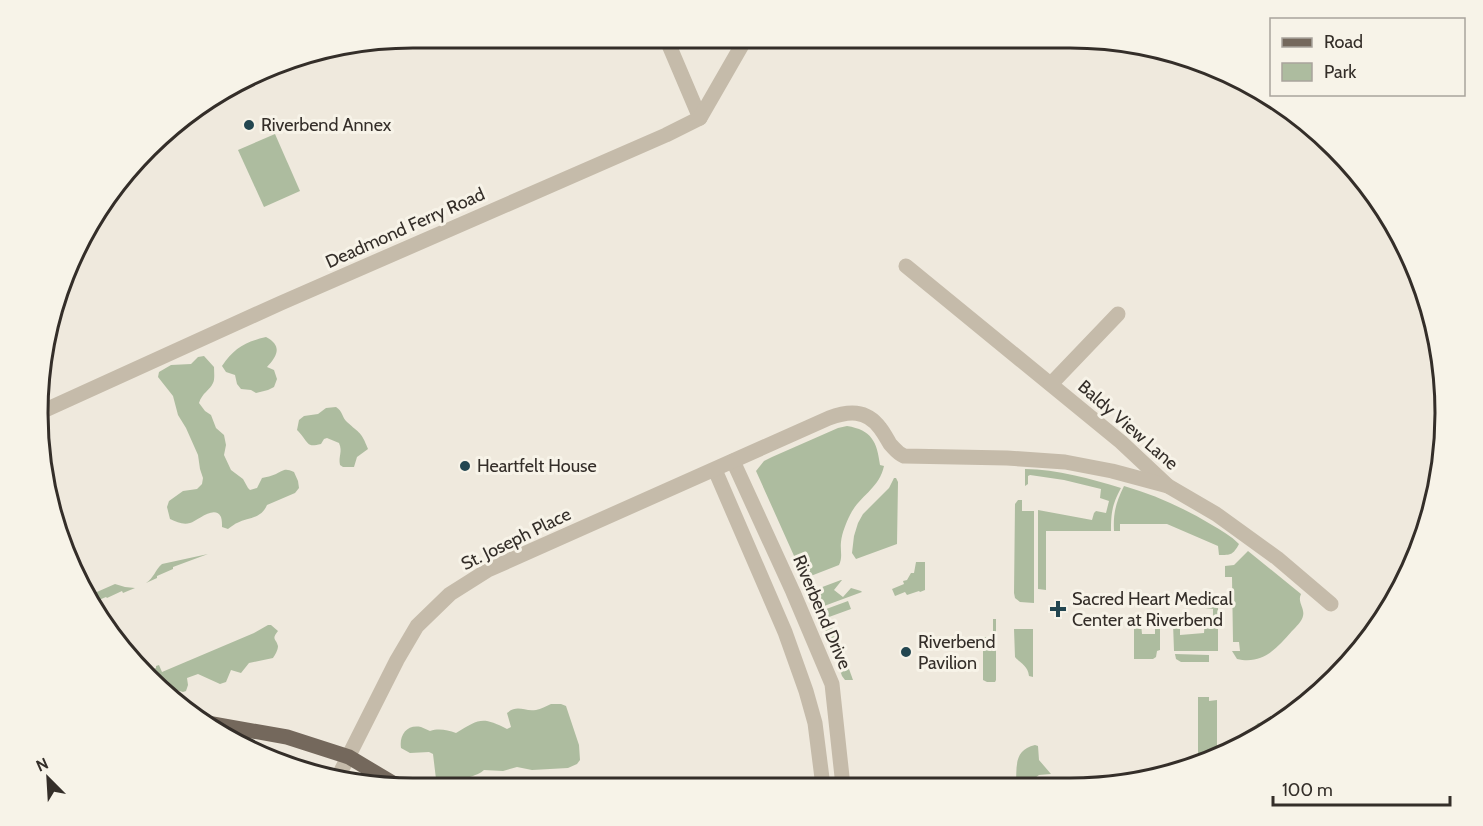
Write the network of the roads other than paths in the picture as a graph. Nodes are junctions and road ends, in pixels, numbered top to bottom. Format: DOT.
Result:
graph roads {
  1 [pos="670,48"];
  2 [pos="740,48"];
  3 [pos="700,118"];
  4 [pos="906,266"];
  5 [pos="1118,314"];
  6 [pos="1051,384"];
  7 [pos="48,409"];
  8 [pos="734,461"];
  9 [pos="715,470"];
  10 [pos="1168,486"];
  11 [pos="1331,604"];
  12 [pos="226,726"];
  13 [pos="349,757"];
  14 [pos="341,771"];
  15 [pos="382,776"];
  16 [pos="822,778"];
  17 [pos="842,778"];
  1 -- 3 [label="street"];
  2 -- 3 [label="street"];
  3 -- 7 [label="street, Deadmond Ferry Road"];
  4 -- 6 [label="street, Baldy View Lane"];
  5 -- 6 [label="street"];
  6 -- 10 [label="street, Baldy View Lane"];
  8 -- 9 [label="street, St. Joseph Place"];
  8 -- 10 [label="street, St. Joseph Place"];
  8 -- 17 [label="street, Riverbend Drive"];
  9 -- 13 [label="street, St. Joseph Place"];
  9 -- 16 [label="street"];
  10 -- 11 [label="street, Baldy View Lane"];
  12 -- 13 [label="main road"];
  13 -- 14 [label="street, St. Joseph Place"];
  13 -- 15 [label="main road"];
}
